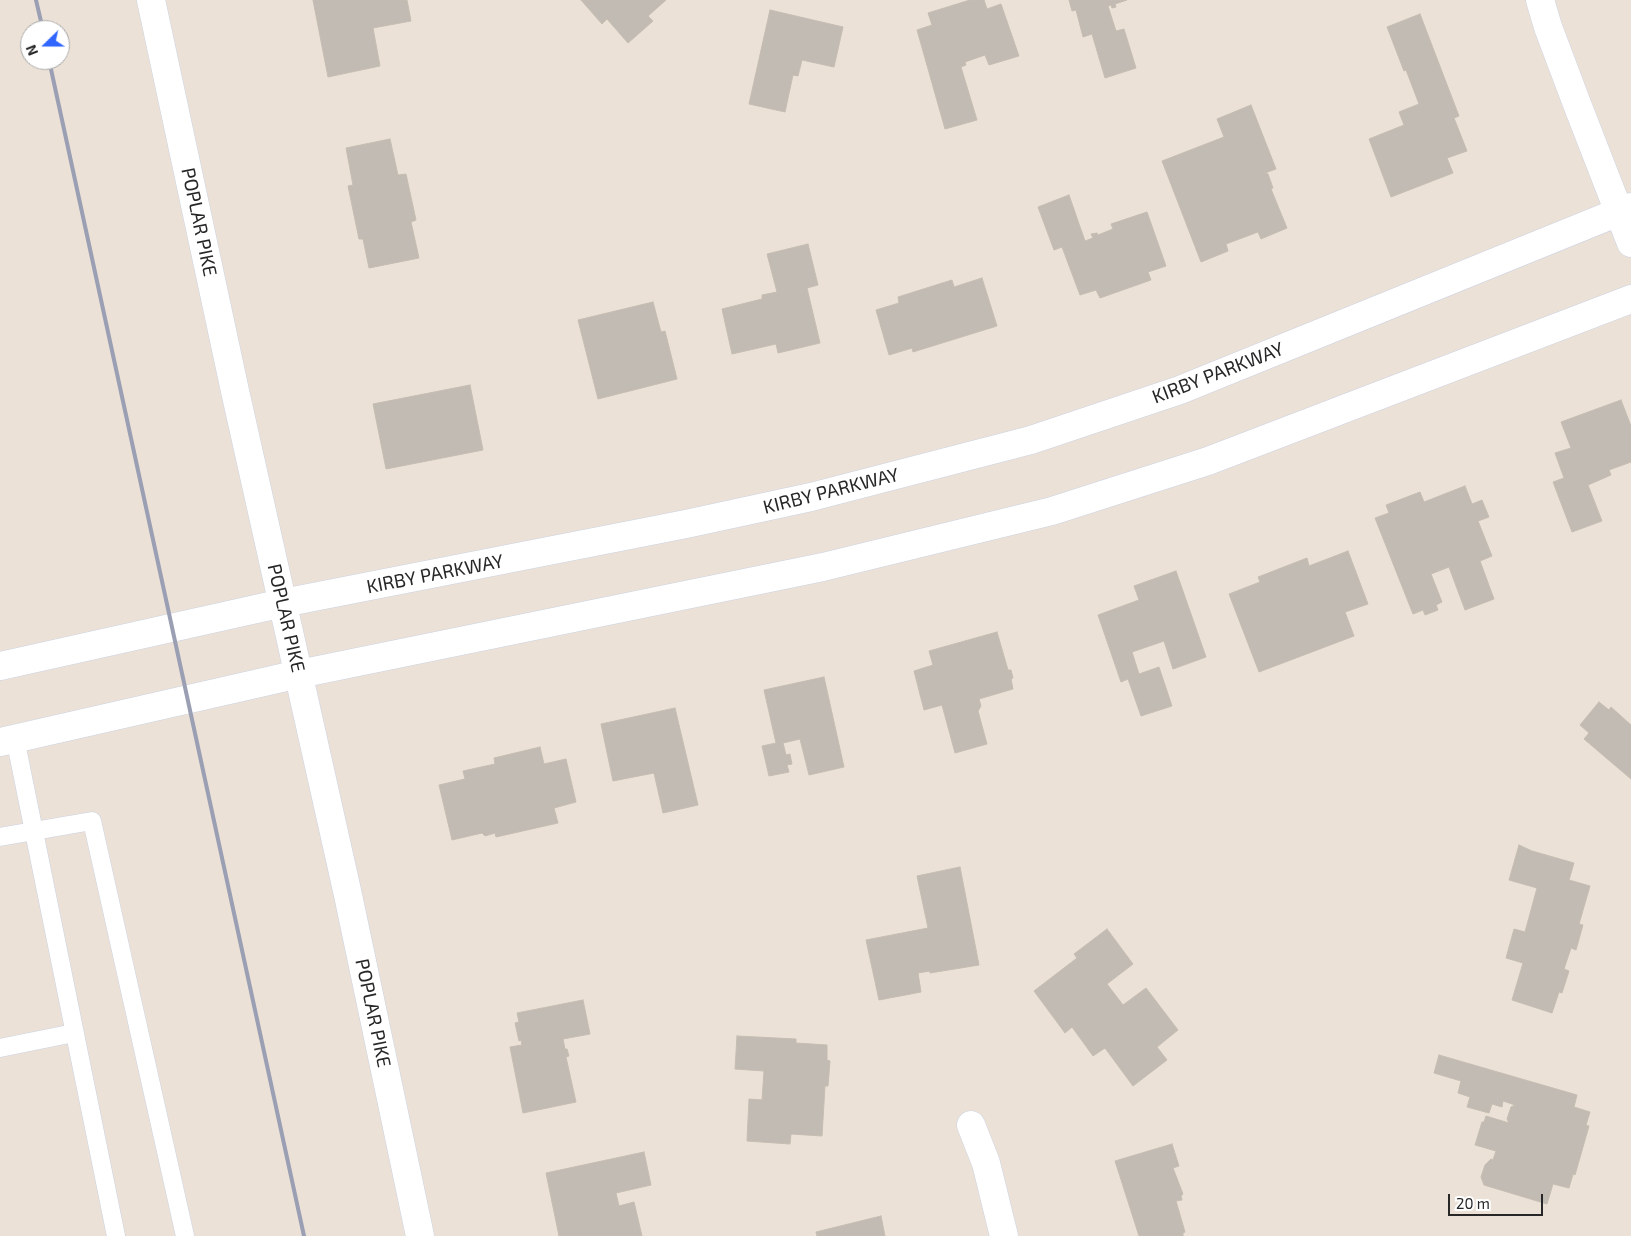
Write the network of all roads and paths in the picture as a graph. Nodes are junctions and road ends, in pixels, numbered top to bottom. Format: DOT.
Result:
graph roads {
  1 [pos="151,0"];
  2 [pos="1540,0"];
  3 [pos="1625,210"];
  4 [pos="1631,243"];
  5 [pos="1631,299"];
  6 [pos="283,603"];
  7 [pos="0,666"];
  8 [pos="299,674"];
  9 [pos="8,740"];
  10 [pos="34,830"];
  11 [pos="0,838"];
  12 [pos="74,1033"];
  13 [pos="0,1048"];
  14 [pos="971,1125"];
  15 [pos="116,1236"];
  16 [pos="185,1236"];
  17 [pos="420,1236"];
  18 [pos="1004,1236"];
  1 -- 6 [label="main road, POPLAR PIKE"];
  2 -- 3 [label="main road"];
  3 -- 4 [label="main road"];
  3 -- 6 [label="main road, KIRBY PARKWAY"];
  5 -- 8 [label="main road"];
  6 -- 7 [label="main road, KIRBY PARKWAY"];
  6 -- 8 [label="main road, POPLAR PIKE"];
  8 -- 9 [label="main road"];
  8 -- 17 [label="main road, POPLAR PIKE"];
  9 -- 10 [label="lane"];
  10 -- 11 [label="lane"];
  10 -- 12 [label="lane"];
  10 -- 16 [label="lane"];
  12 -- 13 [label="lane"];
  12 -- 15 [label="lane"];
  14 -- 18 [label="main road"];
}
